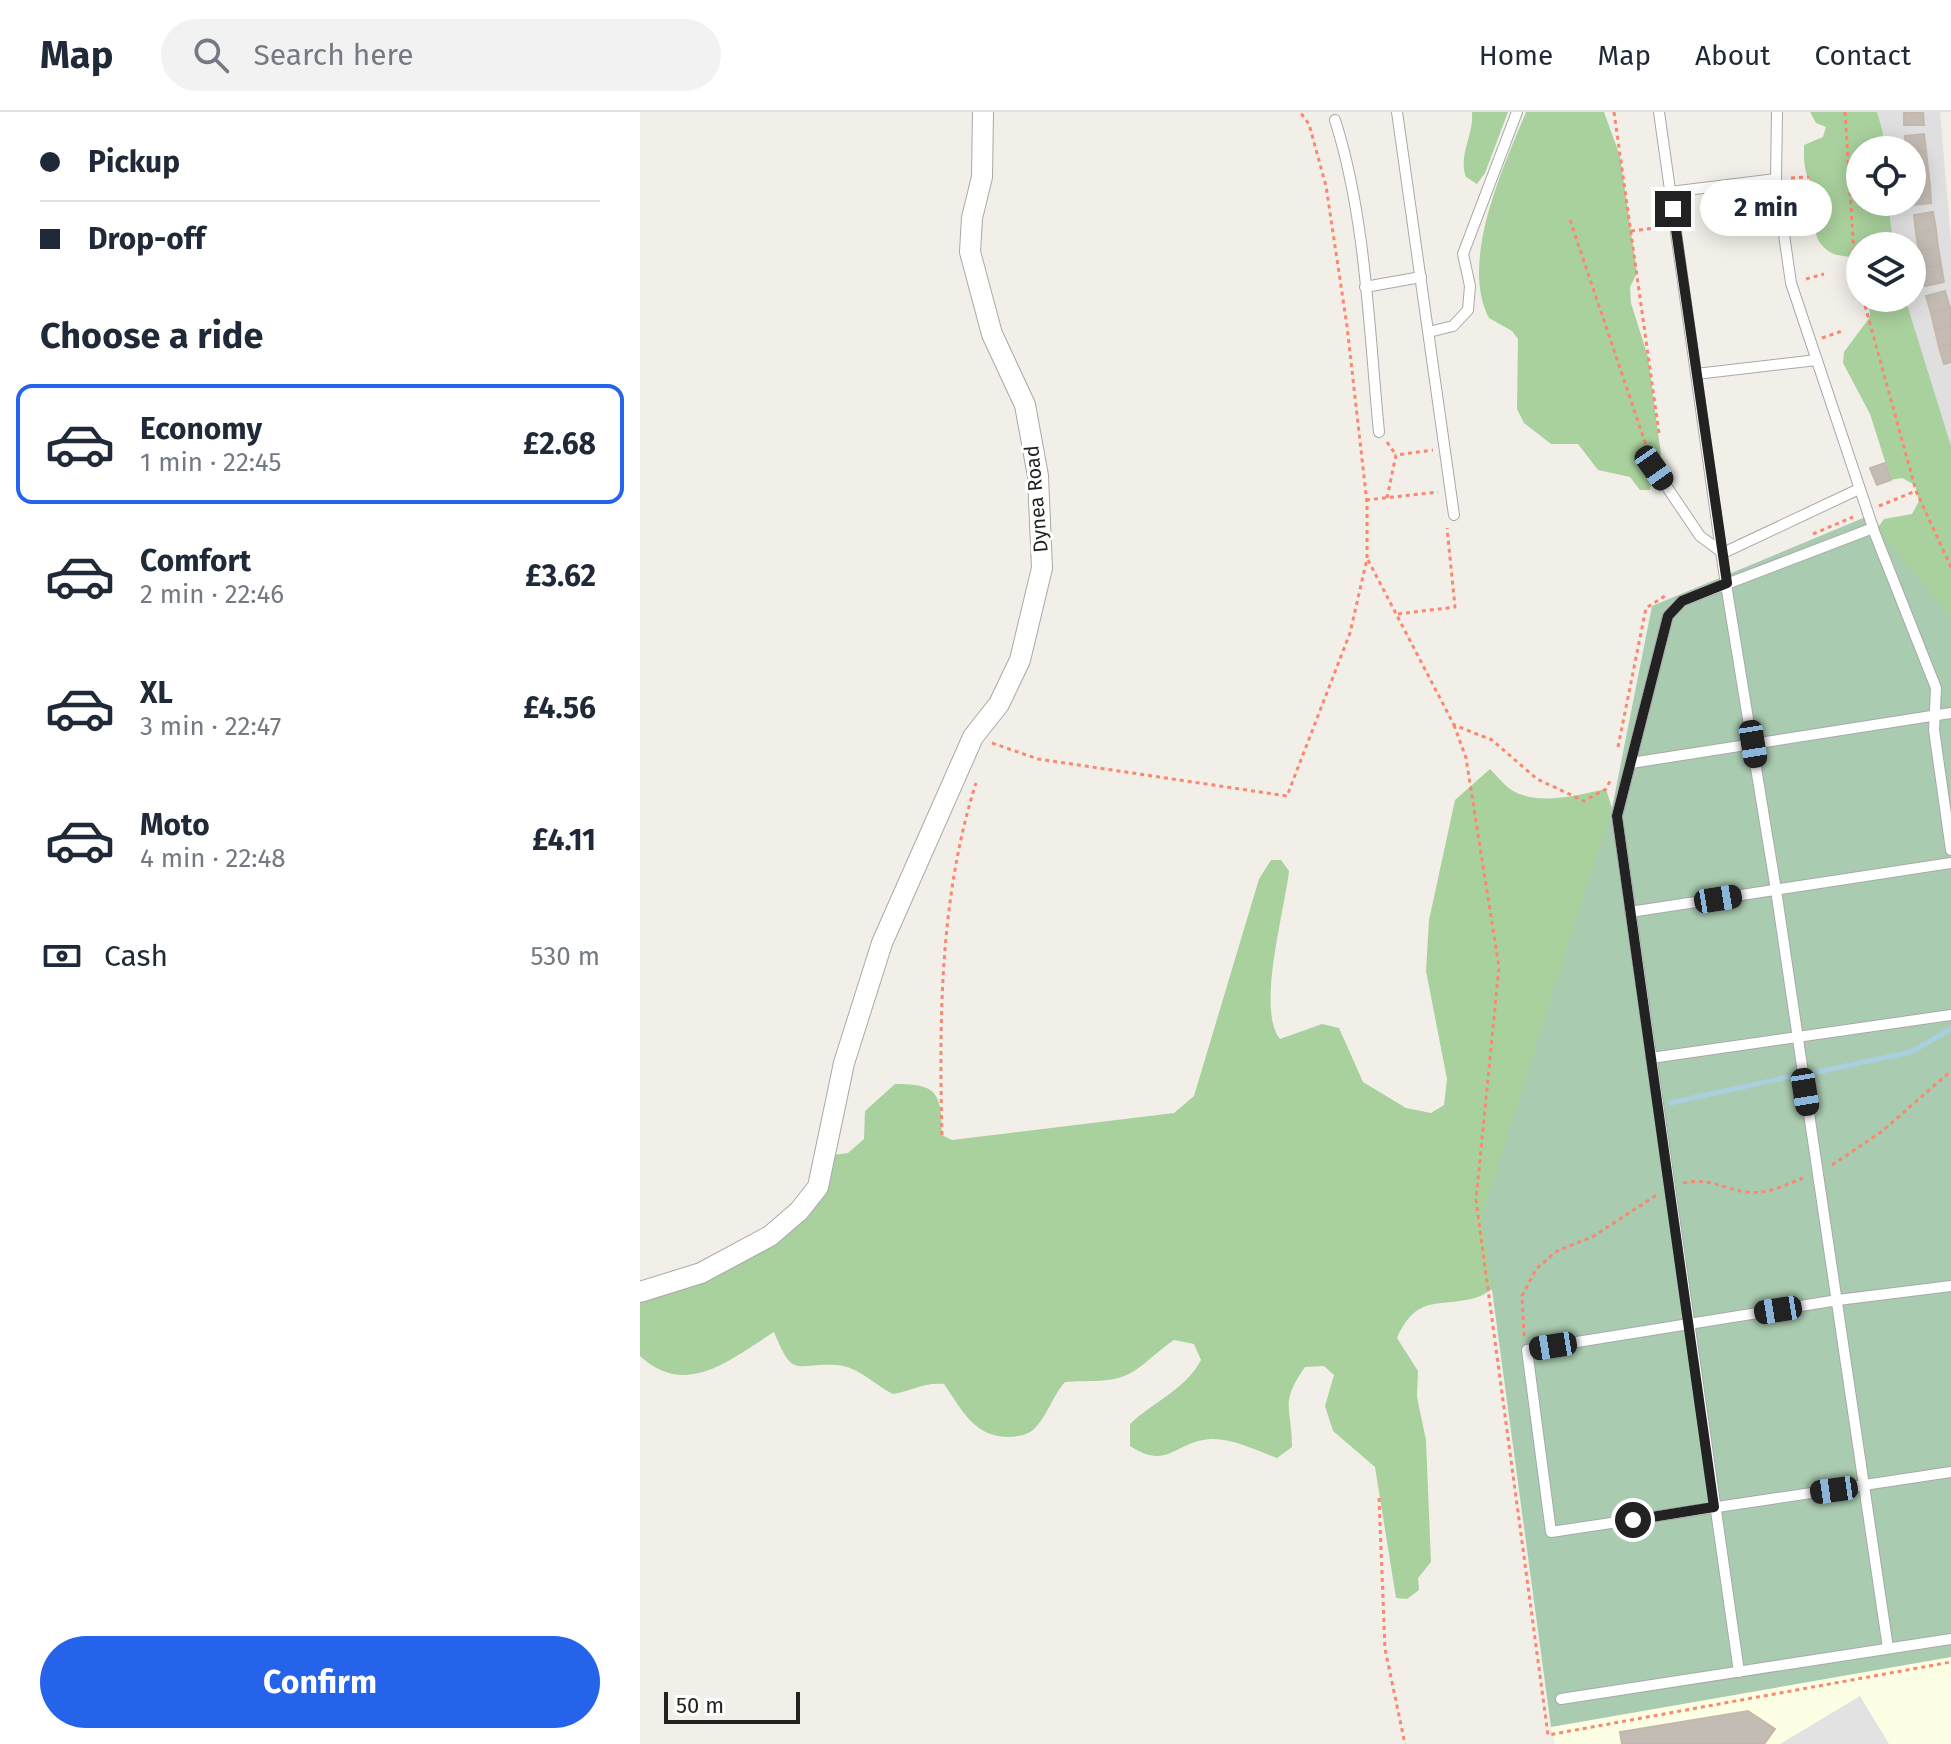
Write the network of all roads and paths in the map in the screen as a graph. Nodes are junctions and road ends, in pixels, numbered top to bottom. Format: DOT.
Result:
graph roads {
  1 [pos="983,112"];
  2 [pos="1300,112"];
  3 [pos="1397,112"];
  4 [pos="1517,112"];
  5 [pos="1614,112"];
  6 [pos="1659,112"];
  7 [pos="1777,112"];
  8 [pos="1845,112"];
  9 [pos="1335,120"];
  10 [pos="1809,177"];
  11 [pos="1776,179"];
  12 [pos="1670,192"];
  13 [pos="1570,220"];
  14 [pos="1675,226"];
  15 [pos="1631,231"];
  16 [pos="1852,232"];
  17 [pos="1824,274"];
  18 [pos="1421,277"];
  19 [pos="1791,283"];
  20 [pos="1365,287"];
  21 [pos="1867,312"];
  22 [pos="1842,331"];
  23 [pos="1429,332"];
  24 [pos="1811,342"];
  25 [pos="1817,360"];
  26 [pos="1696,374"];
  27 [pos="1379,432"];
  28 [pos="1659,433"];
  29 [pos="1445,449"];
  30 [pos="1654,468"];
  31 [pos="1859,489"];
  32 [pos="1451,490"];
  33 [pos="1916,491"];
  34 [pos="1387,498"];
  35 [pos="1366,500"];
  36 [pos="1867,511"];
  37 [pos="1454,515"];
  38 [pos="1873,528"];
  39 [pos="1809,536"];
  40 [pos="1723,553"];
  41 [pos="1367,559"];
  42 [pos="1951,567"];
  43 [pos="1727,583"];
  44 [pos="1670,594"];
  45 [pos="1398,614"];
  46 [pos="1951,713"];
  47 [pos="1935,716"];
  48 [pos="1454,725"];
  49 [pos="982,743"];
  50 [pos="1753,744"];
  51 [pos="1618,748"];
  52 [pos="1631,763"];
  53 [pos="979,771"];
  54 [pos="1612,779"];
  55 [pos="1951,850"];
  56 [pos="1951,863"];
  57 [pos="1776,890"];
  58 [pos="1630,912"];
  59 [pos="1951,1015"];
  60 [pos="1797,1039"];
  61 [pos="1651,1058"];
  62 [pos="942,1135"];
  63 [pos="1668,1188"];
  64 [pos="1951,1286"];
  65 [pos="640,1292"];
  66 [pos="1838,1300"];
  67 [pos="1687,1324"];
  68 [pos="1527,1350"];
  69 [pos="1951,1472"];
  70 [pos="1863,1485"];
  71 [pos="1379,1498"];
  72 [pos="1714,1507"];
  73 [pos="1951,1639"];
  74 [pos="1888,1648"];
  75 [pos="1951,1662"];
  76 [pos="1739,1672"];
  77 [pos="1561,1699"];
  78 [pos="1405,1744"];
  1 -- 49 [label="street, Dynea Road"];
  2 -- 35 [label="path"];
  3 -- 18 [label="lane"];
  4 -- 23 [label="lane"];
  5 -- 15 [label="path"];
  6 -- 12 [label="lane"];
  7 -- 11 [label="lane"];
  8 -- 16 [label="path"];
  9 -- 20 [label="lane"];
  10 -- 11 [label="path"];
  11 -- 12 [label="lane"];
  11 -- 19 [label="lane"];
  12 -- 14 [label="lane"];
  13 -- 30 [label="path"];
  14 -- 15 [label="path"];
  14 -- 26 [label="lane"];
  15 -- 28 [label="path"];
  17 -- 19 [label="path"];
  18 -- 20 [label="lane"];
  18 -- 23 [label="lane"];
  19 -- 24 [label="lane"];
  20 -- 27 [label="lane"];
  21 -- 33 [label="path"];
  22 -- 24 [label="path"];
  23 -- 29 [label="lane"];
  24 -- 25 [label="lane"];
  25 -- 26 [label="lane"];
  25 -- 31 [label="lane"];
  26 -- 40 [label="lane"];
  29 -- 32 [label="lane"];
  29 -- 34 [label="path"];
  30 -- 40 [label="lane"];
  31 -- 36 [label="lane"];
  31 -- 40 [label="lane"];
  32 -- 34 [label="path"];
  32 -- 37 [label="lane"];
  33 -- 36 [label="path"];
  33 -- 42 [label="path"];
  34 -- 35 [label="path"];
  35 -- 41 [label="path"];
  36 -- 38 [label="lane"];
  36 -- 39 [label="path"];
  37 -- 45 [label="path"];
  38 -- 43 [label="lane"];
  38 -- 47 [label="lane"];
  40 -- 43 [label="lane"];
  41 -- 45 [label="path"];
  41 -- 49 [label="path"];
  43 -- 50 [label="lane"];
  43 -- 52 [label="lane"];
  44 -- 51 [label="path"];
  45 -- 48 [label="path"];
  46 -- 47 [label="lane"];
  47 -- 50 [label="lane"];
  47 -- 55 [label="lane"];
  48 -- 54 [label="path"];
  48 -- 75 [label="path"];
  49 -- 65 [label="street, Dynea Road"];
  50 -- 52 [label="lane"];
  50 -- 57 [label="lane"];
  52 -- 58 [label="lane"];
  53 -- 62 [label="path"];
  56 -- 57 [label="lane"];
  57 -- 58 [label="lane"];
  57 -- 60 [label="lane"];
  58 -- 61 [label="lane"];
  59 -- 60 [label="lane"];
  60 -- 61 [label="lane"];
  60 -- 66 [label="lane"];
  61 -- 63 [label="lane"];
  63 -- 67 [label="lane"];
  63 -- 68 [label="path"];
  64 -- 66 [label="lane"];
  66 -- 67 [label="lane"];
  66 -- 70 [label="lane"];
  67 -- 68 [label="lane"];
  67 -- 72 [label="lane"];
  68 -- 72 [label="lane"];
  69 -- 70 [label="lane"];
  70 -- 72 [label="lane"];
  70 -- 74 [label="lane"];
  71 -- 78 [label="path"];
  72 -- 76 [label="lane"];
  73 -- 74 [label="lane"];
  74 -- 76 [label="lane"];
  76 -- 77 [label="lane"];
}
